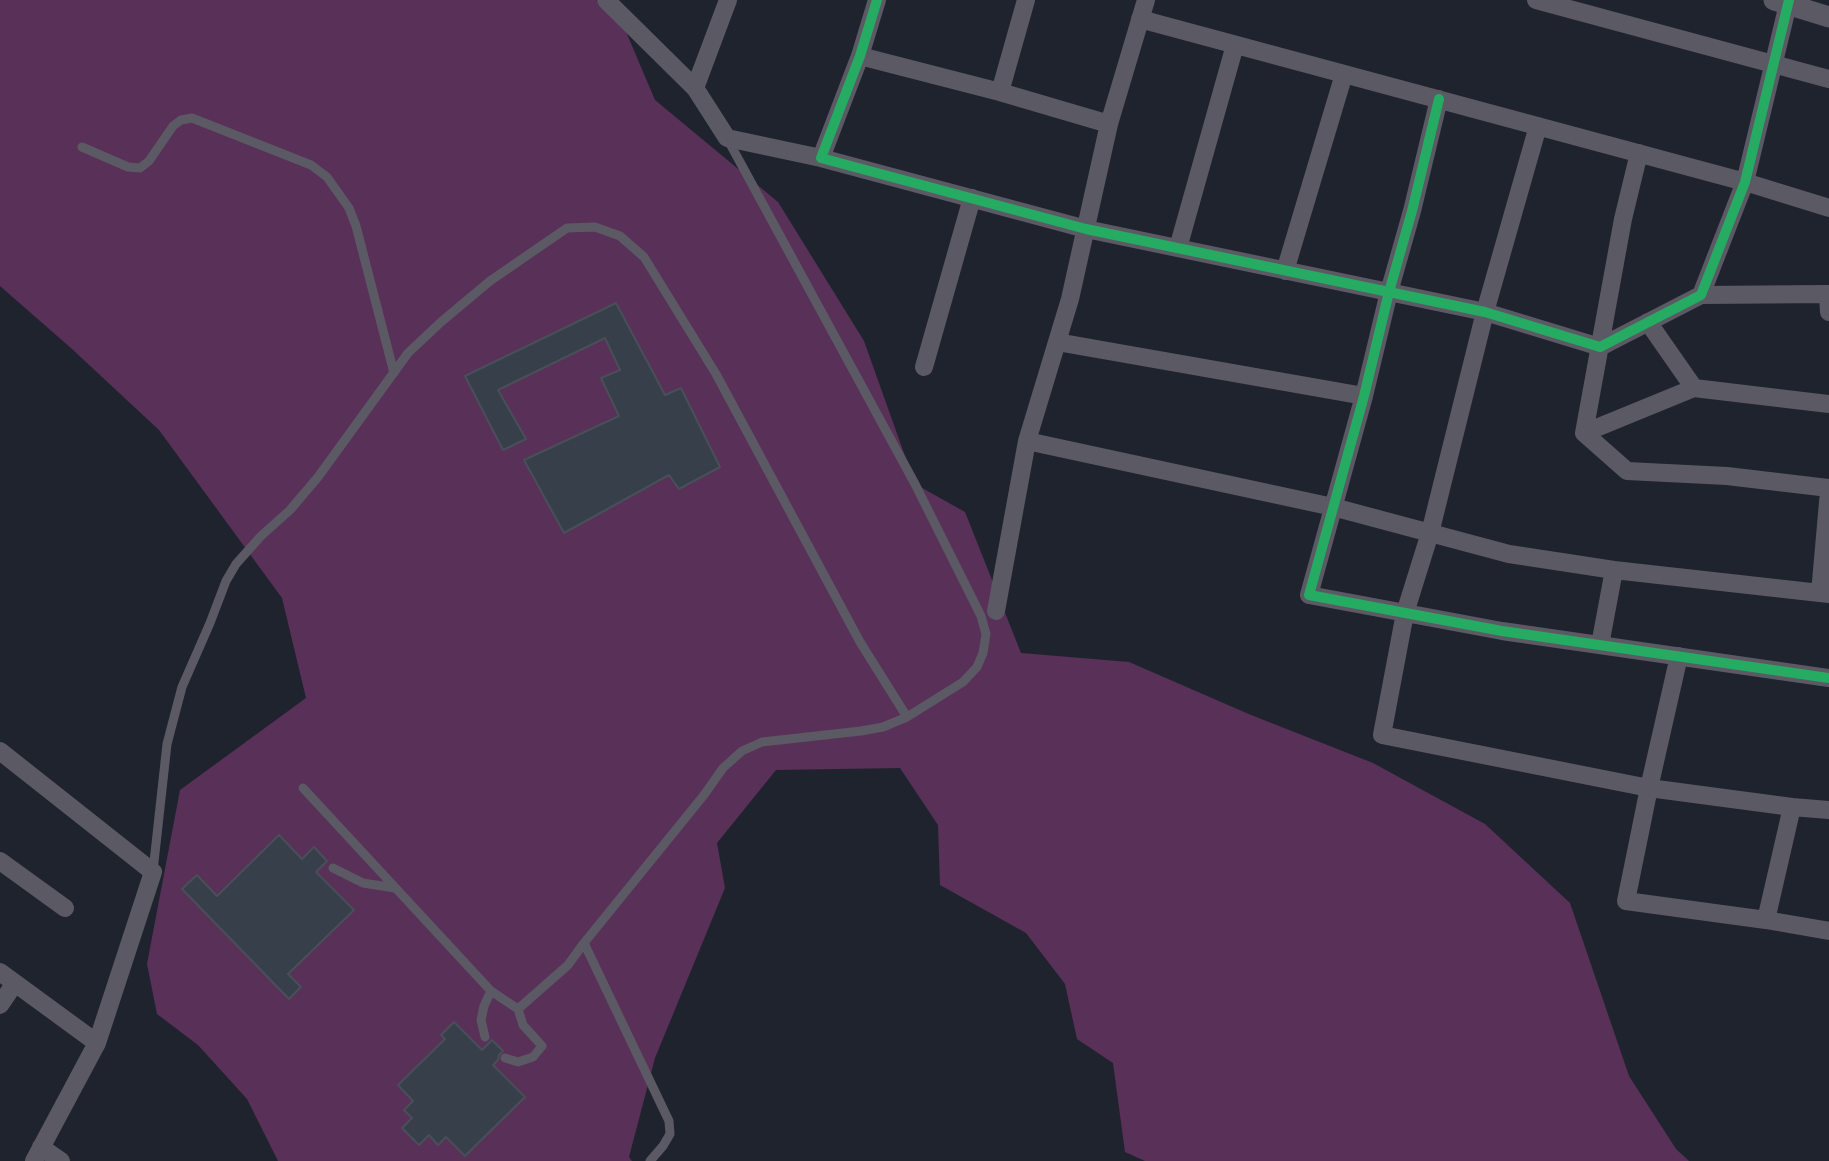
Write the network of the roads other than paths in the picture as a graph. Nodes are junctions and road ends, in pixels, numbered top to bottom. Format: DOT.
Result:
graph roads {
  1 [pos="606,0"];
  2 [pos="728,0"];
  3 [pos="877,0"];
  4 [pos="1026,0"];
  5 [pos="1146,0"];
  6 [pos="1536,0"];
  7 [pos="1784,1"];
  8 [pos="1829,17"];
  9 [pos="1140,19"];
  10 [pos="1235,45"];
  11 [pos="860,56"];
  12 [pos="1774,63"];
  13 [pos="1344,74"];
  14 [pos="1829,79"];
  15 [pos="695,88"];
  16 [pos="1000,92"];
  17 [pos="1438,99"];
  18 [pos="1108,124"];
  19 [pos="1538,126"];
  20 [pos="727,138"];
  21 [pos="82,147"];
  22 [pos="1639,153"];
  23 [pos="821,158"];
  24 [pos="1745,182"];
  25 [pos="972,198"];
  26 [pos="1829,208"];
  27 [pos="1086,229"];
  28 [pos="1178,248"];
  29 [pos="1285,271"];
  30 [pos="1389,292"];
  31 [pos="1702,295"];
  32 [pos="1829,300"];
  33 [pos="1485,313"];
  34 [pos="1648,322"];
  35 [pos="1057,342"];
  36 [pos="1600,347"];
  37 [pos="924,367"];
  38 [pos="394,373"];
  39 [pos="1694,388"];
  40 [pos="1364,396"];
  41 [pos="1829,404"];
  42 [pos="1584,433"];
  43 [pos="1027,441"];
  44 [pos="1829,489"];
  45 [pos="1333,507"];
  46 [pos="1430,533"];
  47 [pos="1614,570"];
  48 [pos="1824,594"];
  49 [pos="996,611"];
  50 [pos="1405,613"];
  51 [pos="1600,645"];
  52 [pos="1679,656"];
  53 [pos="1829,678"];
  54 [pos="907,717"];
  55 [pos="0,751"];
  56 [pos="303,788"];
  57 [pos="1649,788"];
  58 [pos="1792,807"];
  59 [pos="1829,810"];
  60 [pos="0,862"];
  61 [pos="333,868"];
  62 [pos="153,872"];
  63 [pos="396,888"];
  64 [pos="65,908"];
  65 [pos="1766,920"];
  66 [pos="1829,931"];
  67 [pos="584,943"];
  68 [pos="0,972"];
  69 [pos="15,983"];
  70 [pos="491,991"];
  71 [pos="0,1005"];
  72 [pos="518,1009"];
  73 [pos="485,1037"];
  74 [pos="97,1043"];
  75 [pos="505,1058"];
  76 [pos="38,1154"];
  77 [pos="61,1161"];
  78 [pos="650,1161"];
  1 -- 15 [label="street"];
  2 -- 15 [label="street"];
  3 -- 11 [label="street"];
  4 -- 16 [label="street"];
  5 -- 9 [label="street"];
  6 -- 12 [label="street"];
  7 -- 8 [label="street"];
  7 -- 12 [label="street"];
  9 -- 10 [label="street"];
  9 -- 18 [label="street"];
  10 -- 13 [label="street"];
  10 -- 28 [label="street"];
  11 -- 16 [label="street"];
  11 -- 23 [label="street"];
  12 -- 14 [label="street"];
  12 -- 24 [label="street"];
  13 -- 17 [label="street"];
  13 -- 29 [label="street"];
  15 -- 20 [label="street"];
  16 -- 18 [label="street"];
  17 -- 19 [label="street"];
  17 -- 30 [label="street"];
  18 -- 27 [label="street"];
  19 -- 22 [label="street"];
  19 -- 33 [label="street"];
  20 -- 23 [label="street"];
  20 -- 54 [label="lane"];
  21 -- 38 [label="lane"];
  22 -- 24 [label="street"];
  22 -- 36 [label="street"];
  23 -- 25 [label="street"];
  24 -- 26 [label="street"];
  24 -- 31 [label="street"];
  25 -- 27 [label="street"];
  25 -- 37 [label="street"];
  27 -- 28 [label="street"];
  27 -- 35 [label="street"];
  28 -- 29 [label="street"];
  29 -- 30 [label="street"];
  30 -- 33 [label="street"];
  30 -- 40 [label="street"];
  31 -- 32 [label="street"];
  31 -- 34 [label="street"];
  33 -- 36 [label="street"];
  33 -- 46 [label="street"];
  34 -- 36 [label="street"];
  34 -- 39 [label="street"];
  35 -- 40 [label="street"];
  35 -- 43 [label="street"];
  36 -- 42 [label="street"];
  38 -- 54 [label="lane"];
  38 -- 62 [label="lane"];
  39 -- 41 [label="street"];
  39 -- 42 [label="street"];
  40 -- 45 [label="street"];
  42 -- 44 [label="street"];
  43 -- 45 [label="street"];
  43 -- 49 [label="street"];
  44 -- 48 [label="street"];
  45 -- 46 [label="street"];
  45 -- 50 [label="street"];
  46 -- 47 [label="street"];
  46 -- 50 [label="street"];
  47 -- 48 [label="street"];
  47 -- 51 [label="street"];
  50 -- 51 [label="street"];
  50 -- 57 [label="street"];
  51 -- 52 [label="street"];
  52 -- 53 [label="street"];
  52 -- 57 [label="street"];
  54 -- 67 [label="lane"];
  55 -- 62 [label="street"];
  56 -- 63 [label="lane"];
  57 -- 58 [label="street"];
  57 -- 65 [label="street"];
  58 -- 59 [label="street"];
  58 -- 65 [label="street"];
  60 -- 64 [label="street"];
  61 -- 63 [label="lane"];
  62 -- 74 [label="street"];
  63 -- 70 [label="lane"];
  65 -- 66 [label="street"];
  67 -- 72 [label="lane"];
  67 -- 78 [label="lane"];
  68 -- 69 [label="street"];
  69 -- 71 [label="street"];
  69 -- 74 [label="street"];
  70 -- 72 [label="lane"];
  70 -- 73 [label="lane"];
  72 -- 75 [label="lane"];
  74 -- 76 [label="street"];
  76 -- 77 [label="street"];
}
